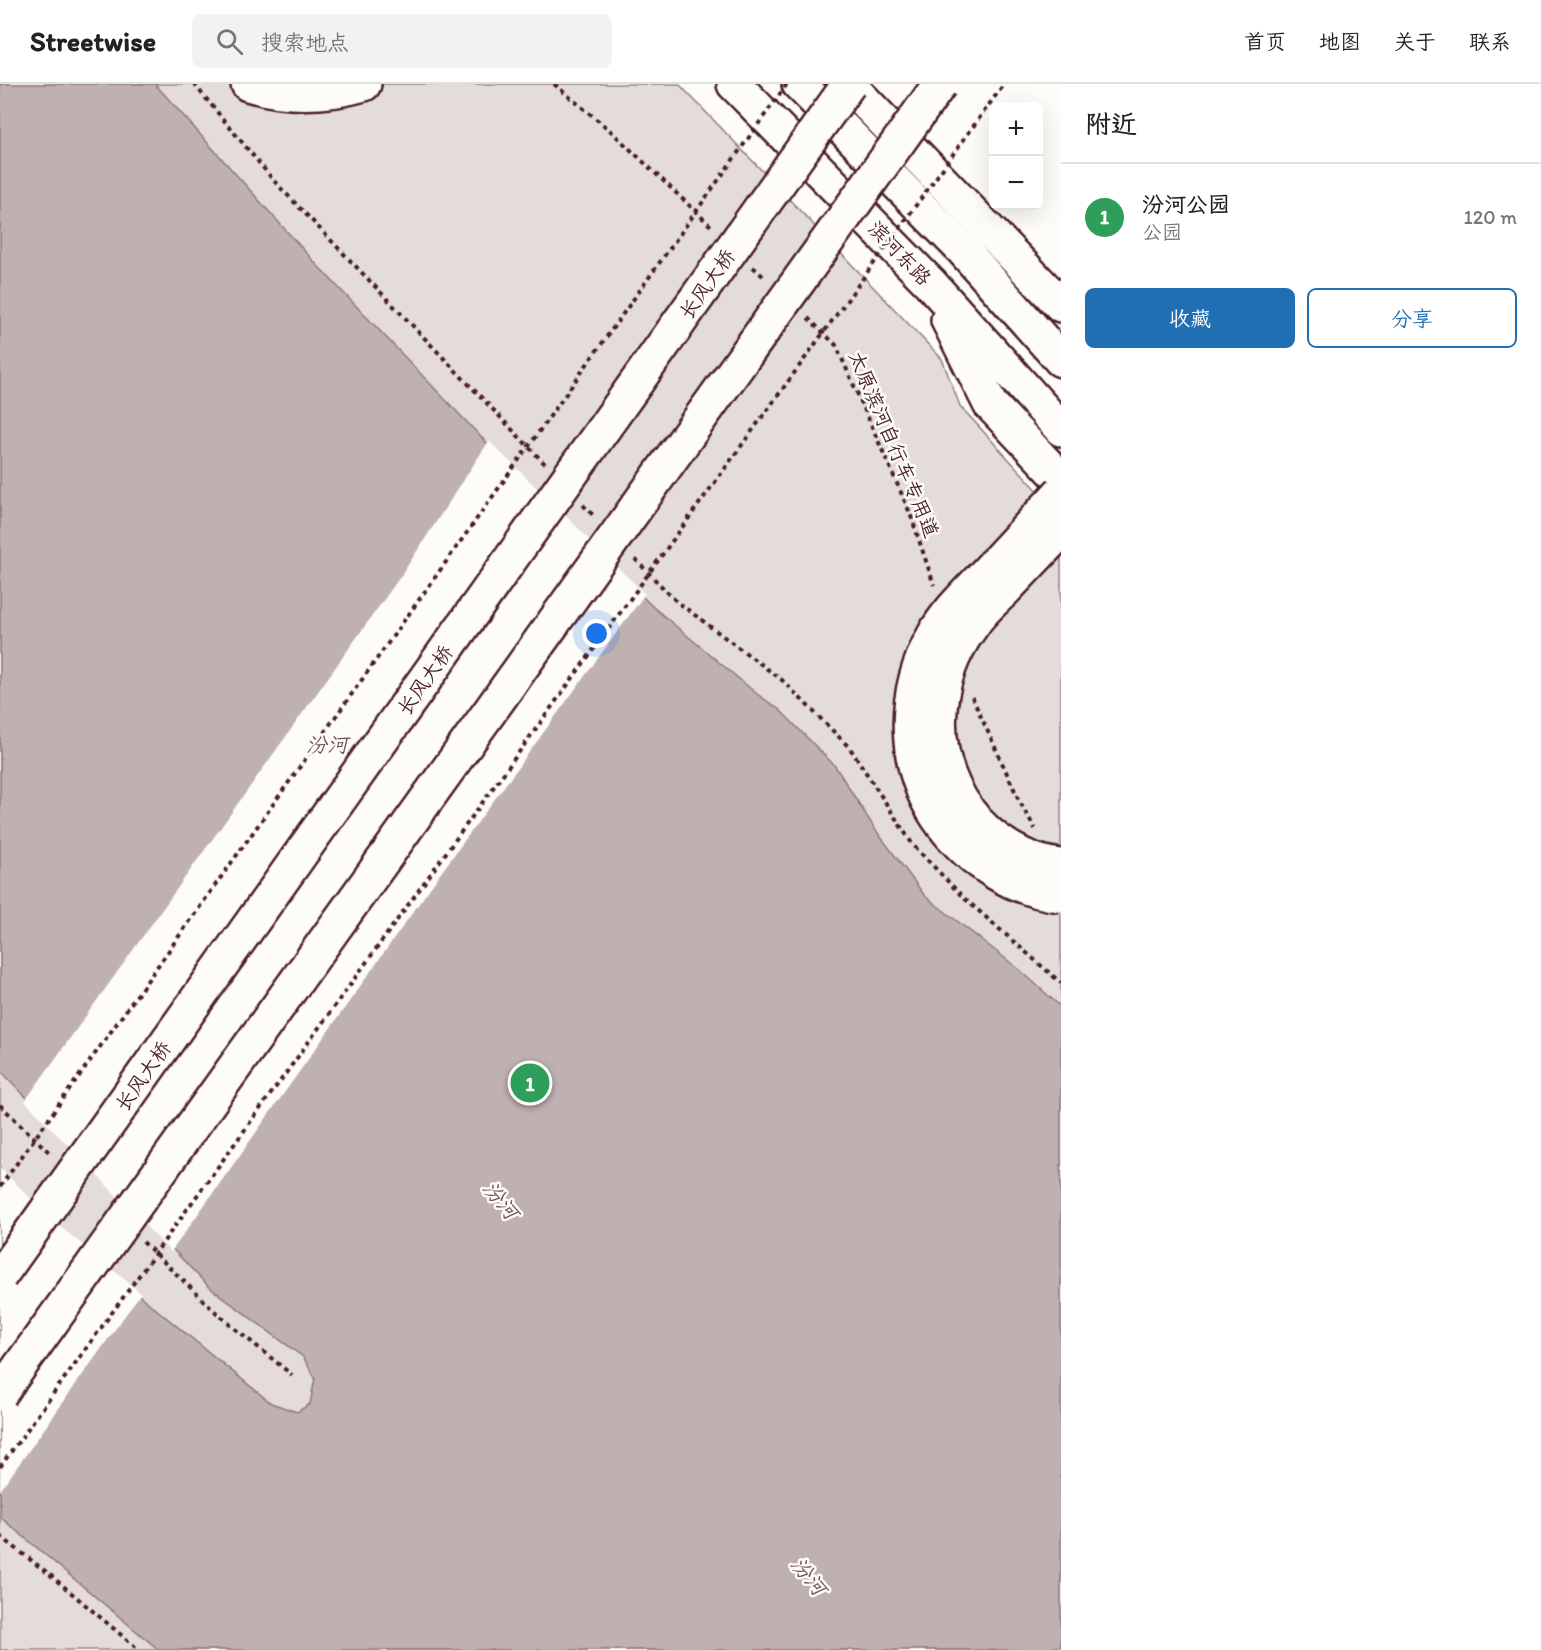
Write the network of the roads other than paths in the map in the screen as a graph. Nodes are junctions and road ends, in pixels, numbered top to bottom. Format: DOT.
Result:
graph roads {
  1 [pos="248,84"];
  2 [pos="364,84"];
  3 [pos="734,84"];
  4 [pos="799,84"];
  5 [pos="849,84"];
  6 [pos="940,84"];
  7 [pos="930,283"];
  8 [pos="1061,305"];
  9 [pos="1061,360"];
  10 [pos="1061,429"];
  11 [pos="1061,479"];
  12 [pos="1061,492"];
  13 [pos="1061,531"];
  14 [pos="1061,866"];
  15 [pos="1061,895"];
  16 [pos="0,1276"];
  17 [pos="0,1394"];
  1 -- 2 [label="highway"];
  3 -- 7 [label="highway, 滨河东路"];
  4 -- 9 [label="highway"];
  5 -- 8 [label="highway"];
  5 -- 16 [label="highway, 长风大桥, bridge"];
  6 -- 17 [label="highway, bridge"];
  7 -- 10 [label="highway, 滨河东路"];
  7 -- 11 [label="highway"];
  12 -- 15 [label="highway, bridge"];
  13 -- 14 [label="highway, bridge"];
}
